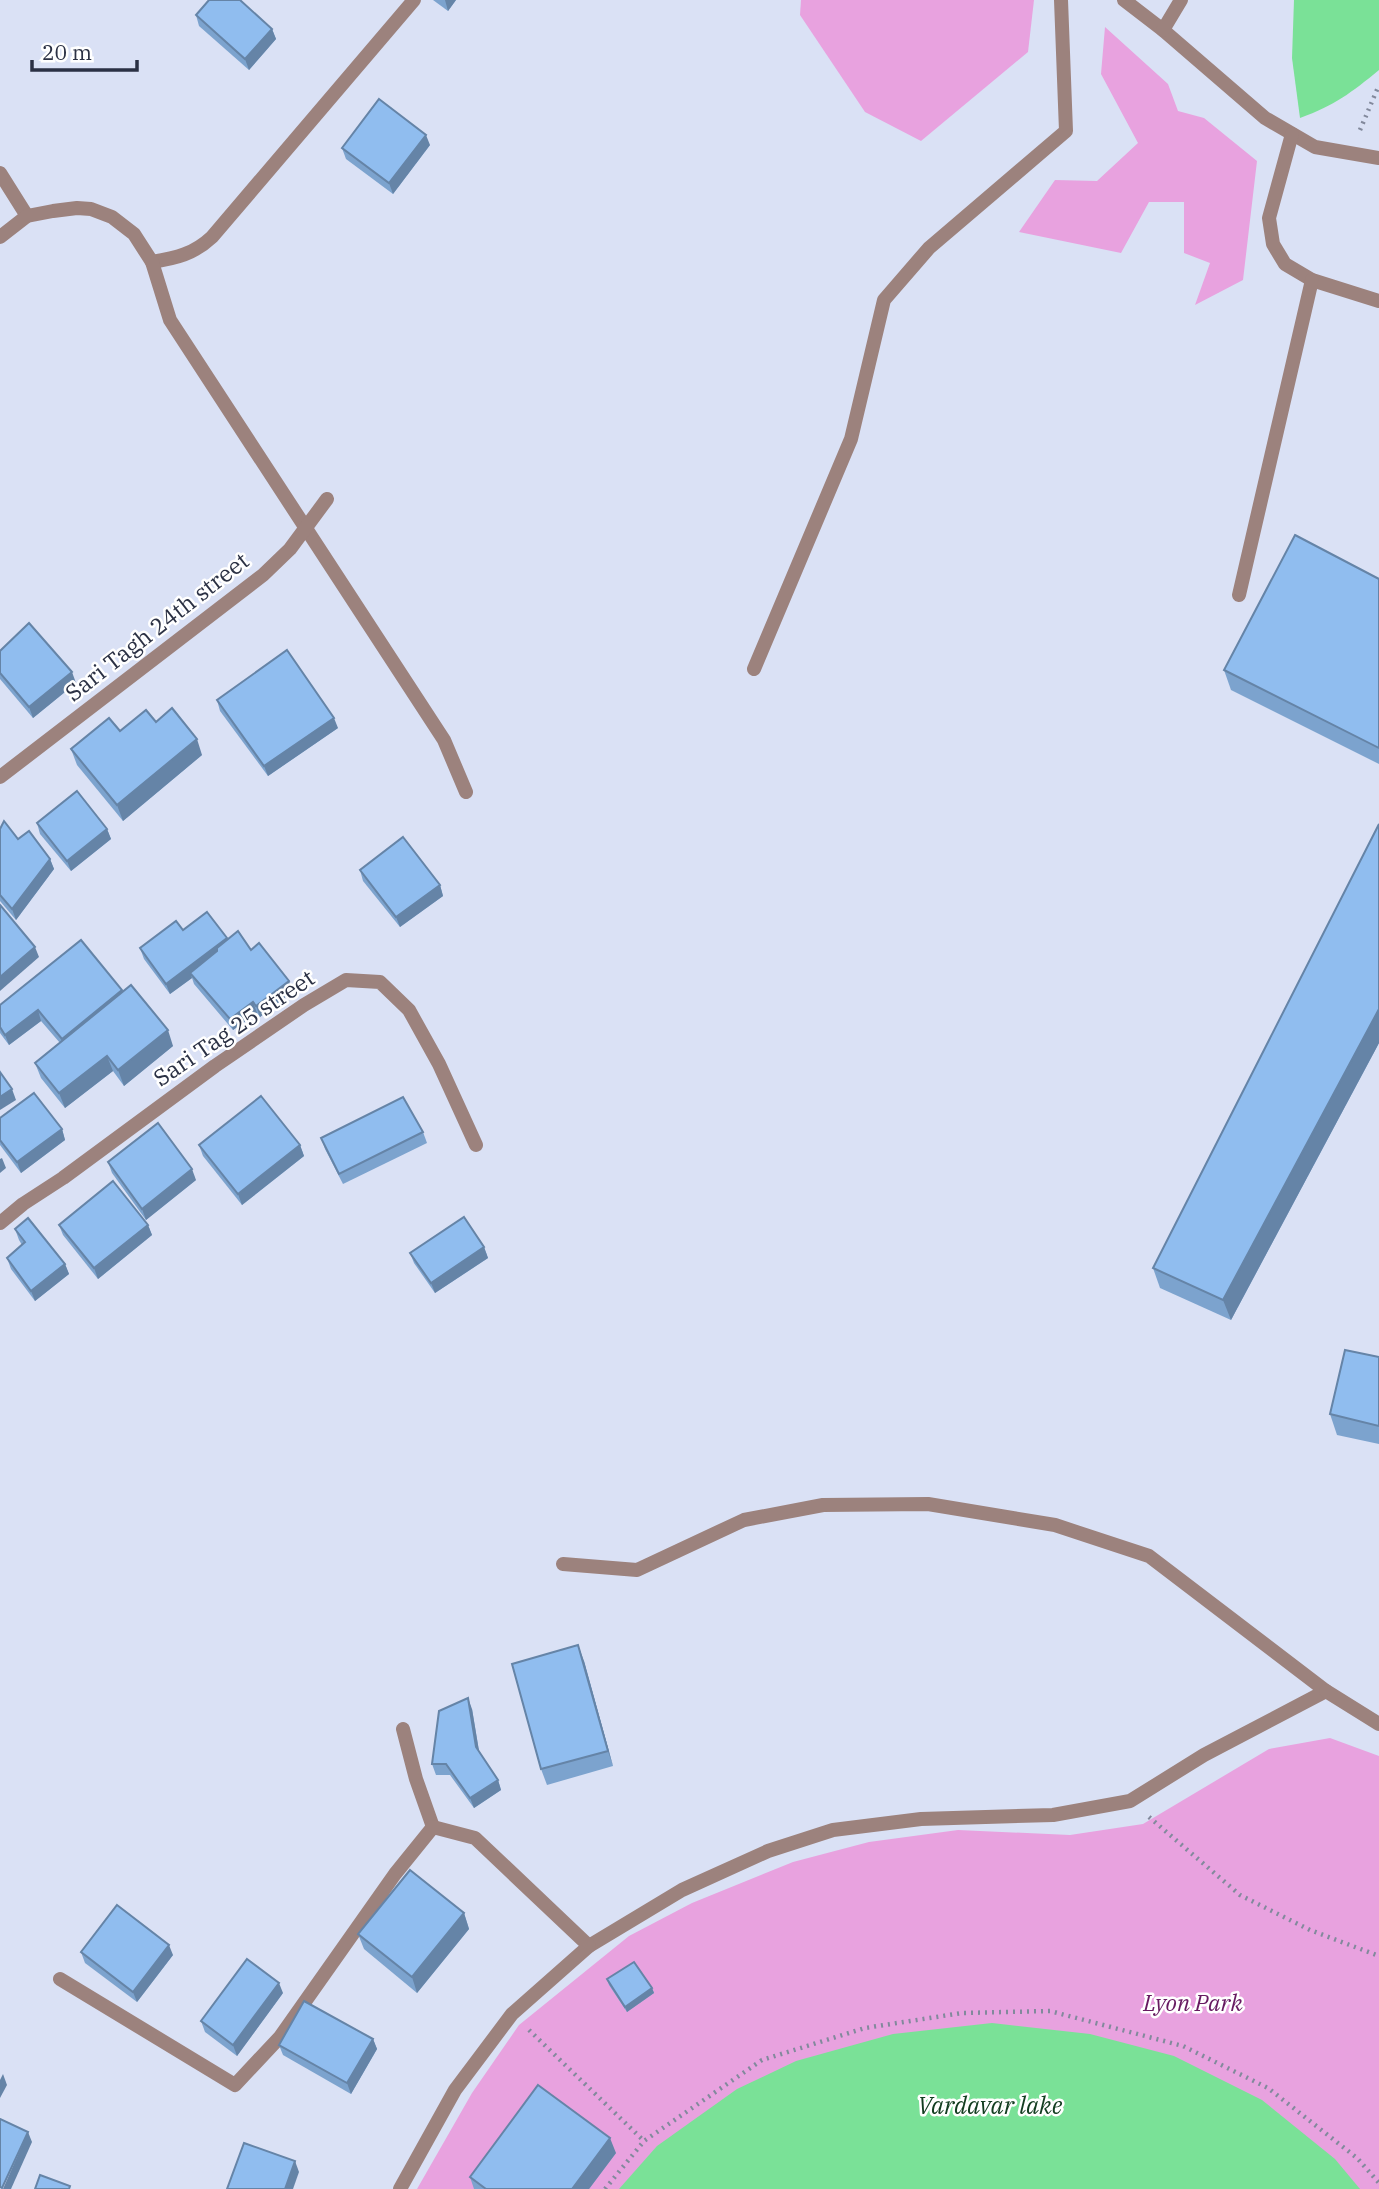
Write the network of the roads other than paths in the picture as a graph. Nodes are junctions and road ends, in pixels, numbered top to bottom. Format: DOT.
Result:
graph roads {
  1 [pos="414,0"];
  2 [pos="1061,0"];
  3 [pos="1124,0"];
  4 [pos="1181,0"];
  5 [pos="1163,30"];
  6 [pos="1292,134"];
  7 [pos="1379,158"];
  8 [pos="0,173"];
  9 [pos="27,216"];
  10 [pos="0,237"];
  11 [pos="152,262"];
  12 [pos="1312,280"];
  13 [pos="1379,301"];
  14 [pos="327,499"];
  15 [pos="305,529"];
  16 [pos="1239,595"];
  17 [pos="754,669"];
  18 [pos="0,777"];
  19 [pos="466,792"];
  20 [pos="476,1145"];
  21 [pos="0,1223"];
  22 [pos="563,1564"];
  23 [pos="1326,1691"];
  24 [pos="1379,1724"];
  25 [pos="402,1729"];
  26 [pos="433,1827"];
  27 [pos="589,1946"];
  28 [pos="60,1979"];
  29 [pos="400,2189"];
  1 -- 11 [label="street"];
  2 -- 17 [label="street"];
  3 -- 5 [label="street"];
  4 -- 5 [label="street"];
  5 -- 6 [label="street"];
  6 -- 7 [label="street"];
  6 -- 12 [label="street"];
  8 -- 9 [label="street"];
  9 -- 10 [label="street"];
  9 -- 11 [label="street"];
  11 -- 15 [label="street"];
  12 -- 13 [label="street"];
  12 -- 16 [label="street"];
  14 -- 15 [label="street, Sari Tagh 24th street"];
  15 -- 18 [label="street, Sari Tagh 24th street"];
  15 -- 19 [label="street"];
  20 -- 21 [label="street, Sari Tag 25 street"];
  22 -- 23 [label="street"];
  23 -- 24 [label="street"];
  23 -- 27 [label="street"];
  25 -- 26 [label="street"];
  26 -- 27 [label="street"];
  26 -- 28 [label="street"];
  27 -- 29 [label="street"];
}
